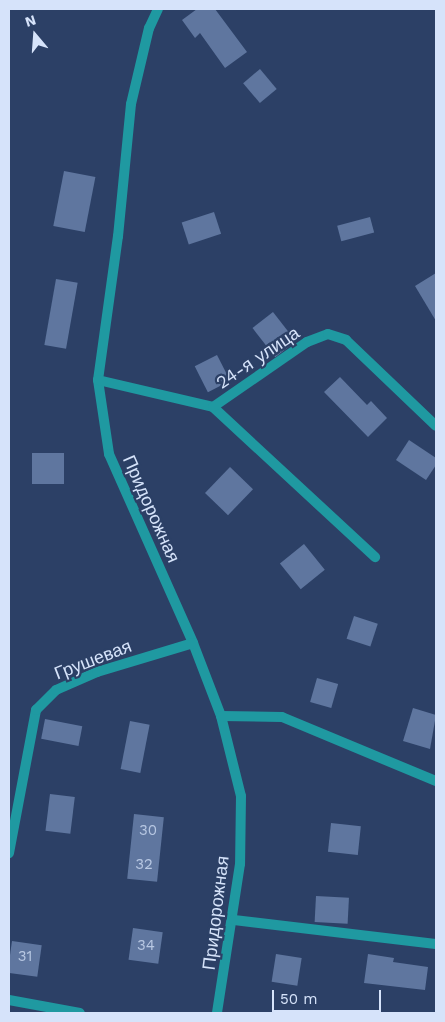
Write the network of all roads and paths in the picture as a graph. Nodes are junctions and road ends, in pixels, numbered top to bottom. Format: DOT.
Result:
graph roads {
  1 [pos="158,9"];
  2 [pos="98,380"];
  3 [pos="213,407"];
  4 [pos="436,426"];
  5 [pos="375,557"];
  6 [pos="193,643"];
  7 [pos="221,716"];
  8 [pos="436,781"];
  9 [pos="9,854"];
  10 [pos="234,920"];
  11 [pos="436,944"];
  12 [pos="9,1000"];
  13 [pos="80,1013"];
  14 [pos="217,1013"];
  1 -- 2 [label="street, Придорожная"];
  2 -- 3 [label="street"];
  2 -- 6 [label="street, Придорожная"];
  3 -- 4 [label="street, 24-я улица"];
  3 -- 5 [label="street"];
  6 -- 7 [label="street, Придорожная"];
  6 -- 9 [label="street, Грушевая"];
  7 -- 8 [label="street"];
  7 -- 10 [label="street, Придорожная"];
  10 -- 11 [label="street"];
  10 -- 14 [label="street, Придорожная"];
  12 -- 13 [label="street"];
}
